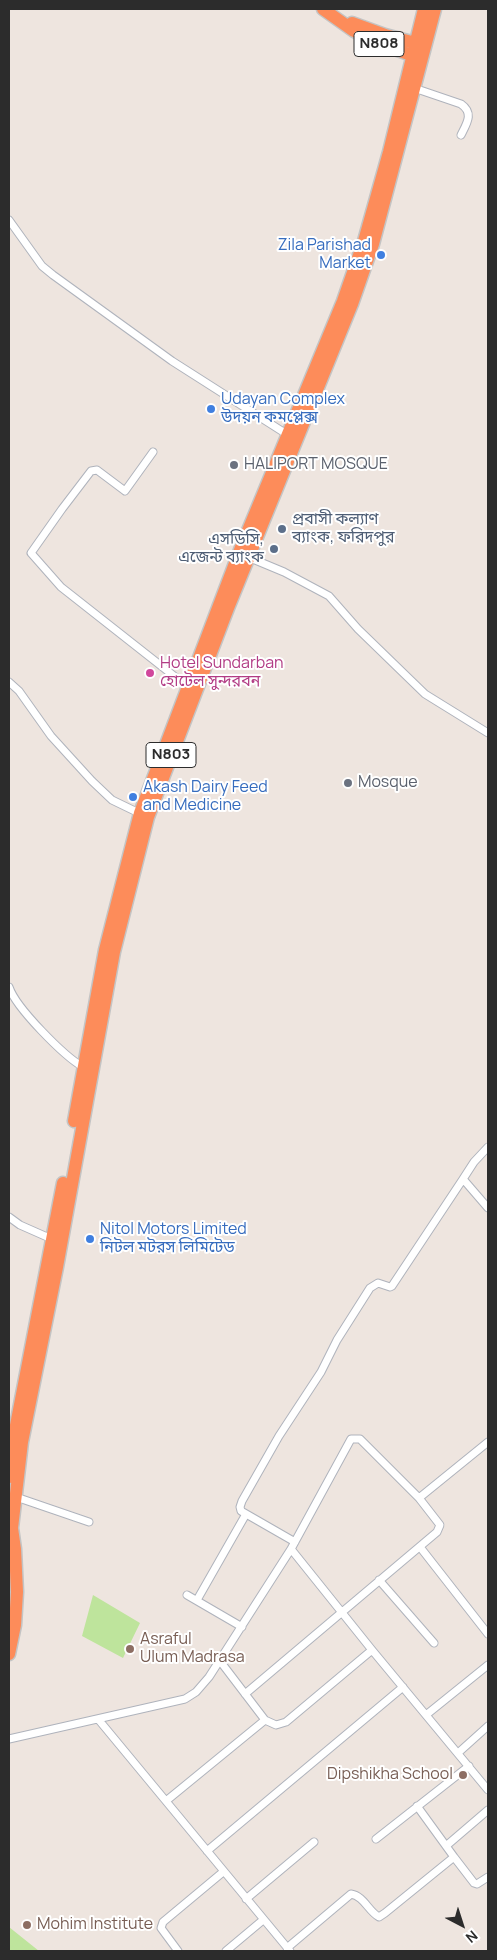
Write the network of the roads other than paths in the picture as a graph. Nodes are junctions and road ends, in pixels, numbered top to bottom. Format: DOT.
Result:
graph roads {
  1 [pos="323,9"];
  2 [pos="424,9"];
  3 [pos="435,9"];
  4 [pos="342,21"];
  5 [pos="421,44"];
  6 [pos="417,57"];
  7 [pos="414,88"];
  8 [pos="461,136"];
  9 [pos="9,220"];
  10 [pos="309,395"];
  11 [pos="288,435"];
  12 [pos="286,451"];
  13 [pos="153,452"];
  14 [pos="248,557"];
  15 [pos="224,606"];
  16 [pos="9,682"];
  17 [pos="188,687"];
  18 [pos="488,733"];
  19 [pos="168,752"];
  20 [pos="144,815"];
  21 [pos="109,951"];
  22 [pos="9,987"];
  23 [pos="83,1067"];
  24 [pos="74,1142"];
  25 [pos="488,1147"];
  26 [pos="462,1179"];
  27 [pos="488,1208"];
  28 [pos="9,1217"];
  29 [pos="57,1240"];
  30 [pos="488,1442"];
  31 [pos="9,1477"];
  32 [pos="419,1498"];
  33 [pos="13,1504"];
  34 [pos="246,1514"];
  35 [pos="89,1522"];
  36 [pos="293,1546"];
  37 [pos="420,1547"];
  38 [pos="379,1580"];
  39 [pos="187,1595"];
  40 [pos="197,1600"];
  41 [pos="342,1613"];
  42 [pos="242,1626"];
  43 [pos="488,1634"];
  44 [pos="434,1643"];
  45 [pos="372,1650"];
  46 [pos="9,1654"];
  47 [pos="220,1661"];
  48 [pos="488,1665"];
  49 [pos="403,1687"];
  50 [pos="244,1694"];
  51 [pos="426,1715"];
  52 [pos="98,1719"];
  53 [pos="265,1720"];
  54 [pos="488,1726"];
  55 [pos="9,1739"];
  56 [pos="458,1753"];
  57 [pos="468,1766"];
  58 [pos="488,1790"];
  59 [pos="166,1801"];
  60 [pos="417,1806"];
  61 [pos="488,1810"];
  62 [pos="376,1838"];
  63 [pos="314,1842"];
  64 [pos="446,1846"];
  65 [pos="207,1851"];
  66 [pos="454,1857"];
  67 [pos="223,1872"];
  68 [pos="488,1877"];
  69 [pos="246,1899"];
  70 [pos="263,1920"];
  71 [pos="288,1950"];
  72 [pos="178,1951"];
  73 [pos="226,1951"];
  1 -- 4 [label="highway, N808"];
  2 -- 5 [label="highway, N803"];
  3 -- 5 [label="highway, N803"];
  4 -- 5 [label="highway, N808"];
  4 -- 6 [label="highway, N808"];
  5 -- 6 [label="highway, N803"];
  6 -- 7 [label="highway, N803"];
  6 -- 10 [label="highway, N803"];
  7 -- 8 [label="street"];
  7 -- 10 [label="highway, N803"];
  9 -- 11 [label="street"];
  10 -- 11 [label="highway, N803"];
  10 -- 12 [label="highway, N803"];
  11 -- 12 [label="highway, N803"];
  12 -- 14 [label="highway, N803"];
  12 -- 15 [label="highway, N803"];
  13 -- 17 [label="street"];
  14 -- 15 [label="highway, N803"];
  14 -- 18 [label="street"];
  15 -- 17 [label="highway, N803"];
  15 -- 19 [label="highway, N803"];
  16 -- 20 [label="street"];
  17 -- 19 [label="highway, N803"];
  19 -- 20 [label="highway, N803"];
  20 -- 21 [label="highway, N803"];
  21 -- 23 [label="highway, N803"];
  21 -- 24 [label="highway, N803"];
  22 -- 23 [label="street"];
  23 -- 24 [label="highway, N803"];
  24 -- 29 [label="highway, N803"];
  25 -- 26 [label="street"];
  26 -- 27 [label="street"];
  26 -- 34 [label="street"];
  28 -- 29 [label="street"];
  29 -- 31 [label="highway, N803"];
  29 -- 33 [label="highway, N803"];
  30 -- 32 [label="street"];
  32 -- 36 [label="street"];
  32 -- 37 [label="street"];
  33 -- 35 [label="street"];
  33 -- 46 [label="highway, N803"];
  34 -- 36 [label="street"];
  34 -- 40 [label="street"];
  36 -- 41 [label="street"];
  36 -- 42 [label="street"];
  37 -- 38 [label="street"];
  37 -- 43 [label="street"];
  38 -- 41 [label="street"];
  38 -- 44 [label="street"];
  39 -- 40 [label="street"];
  40 -- 42 [label="street"];
  41 -- 45 [label="street"];
  41 -- 50 [label="street"];
  42 -- 47 [label="street"];
  45 -- 49 [label="street"];
  45 -- 53 [label="street"];
  47 -- 50 [label="street"];
  47 -- 52 [label="street"];
  48 -- 51 [label="street"];
  49 -- 51 [label="street"];
  49 -- 65 [label="street"];
  50 -- 53 [label="street"];
  51 -- 56 [label="street"];
  52 -- 55 [label="street"];
  52 -- 59 [label="street"];
  53 -- 59 [label="street"];
  54 -- 56 [label="street"];
  56 -- 57 [label="street"];
  57 -- 58 [label="street"];
  57 -- 60 [label="street"];
  59 -- 65 [label="street"];
  60 -- 62 [label="street"];
  60 -- 64 [label="street"];
  61 -- 64 [label="street"];
  63 -- 69 [label="street"];
  64 -- 66 [label="street"];
  65 -- 67 [label="street"];
  66 -- 68 [label="street"];
  66 -- 71 [label="street"];
  67 -- 69 [label="street"];
  67 -- 72 [label="street"];
  69 -- 70 [label="street"];
  70 -- 71 [label="street"];
  70 -- 73 [label="street"];
}
